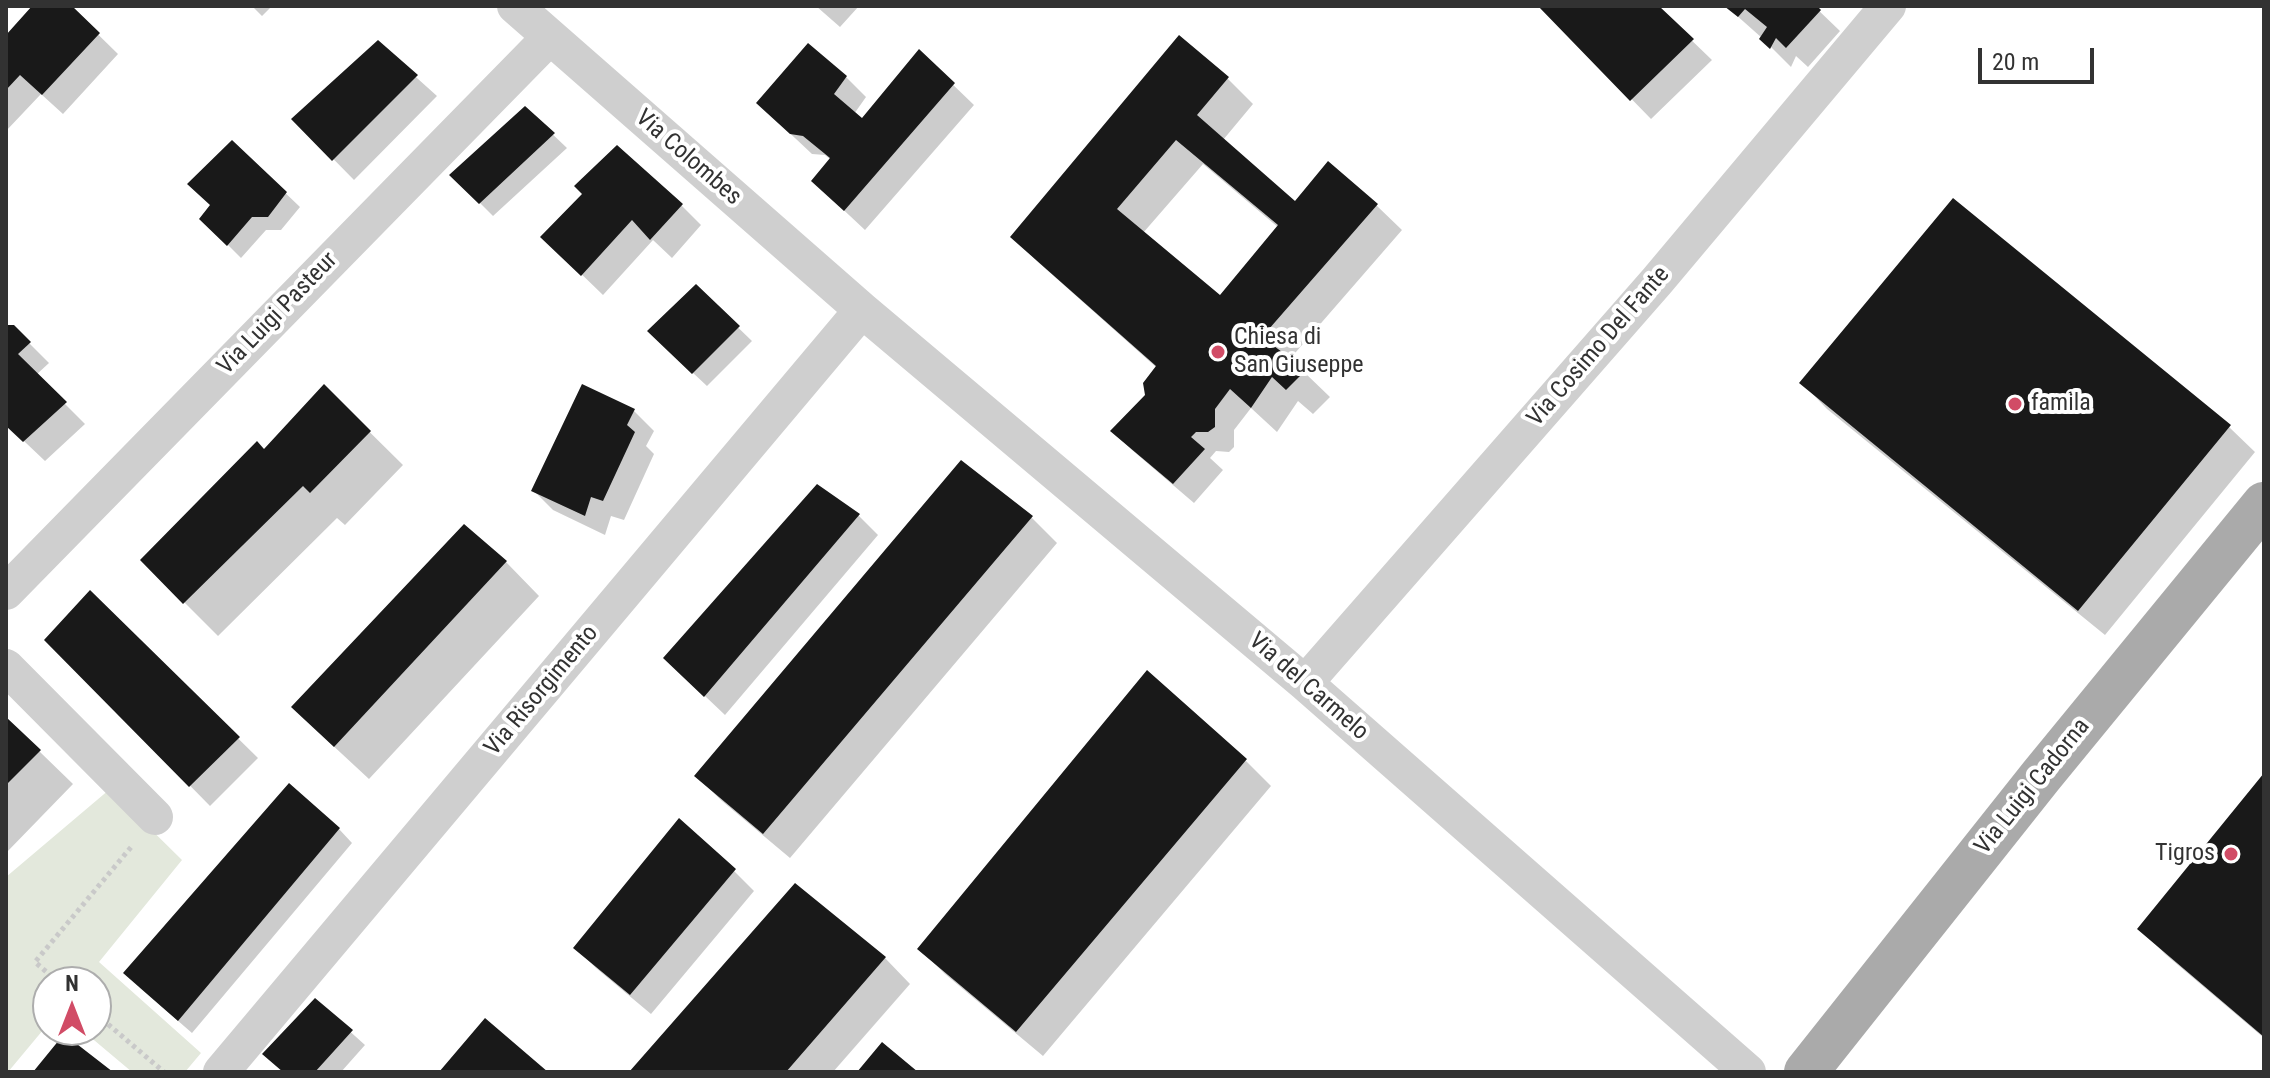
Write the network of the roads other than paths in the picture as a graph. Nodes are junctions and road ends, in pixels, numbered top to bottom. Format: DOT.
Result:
graph roads {
  1 [pos="515,6"];
  2 [pos="1888,6"];
  3 [pos="550,37"];
  4 [pos="862,310"];
  5 [pos="2264,504"];
  6 [pos="6,592"];
  7 [pos="6,667"];
  8 [pos="1305,683"];
  9 [pos="155,817"];
  10 [pos="221,1072"];
  11 [pos="1748,1072"];
  12 [pos="1806,1072"];
  1 -- 3 [label="street, Via Colombes"];
  2 -- 8 [label="street, Via Cosimo Del Fante"];
  3 -- 4 [label="street, Via Colombes"];
  3 -- 6 [label="street, Via Luigi Pasteur"];
  4 -- 8 [label="street, Via del Carmelo"];
  4 -- 10 [label="street, Via Risorgimento"];
  5 -- 12 [label="main road, Via Luigi Cadorna"];
  7 -- 9 [label="street"];
  8 -- 11 [label="street, Via del Carmelo"];
}
